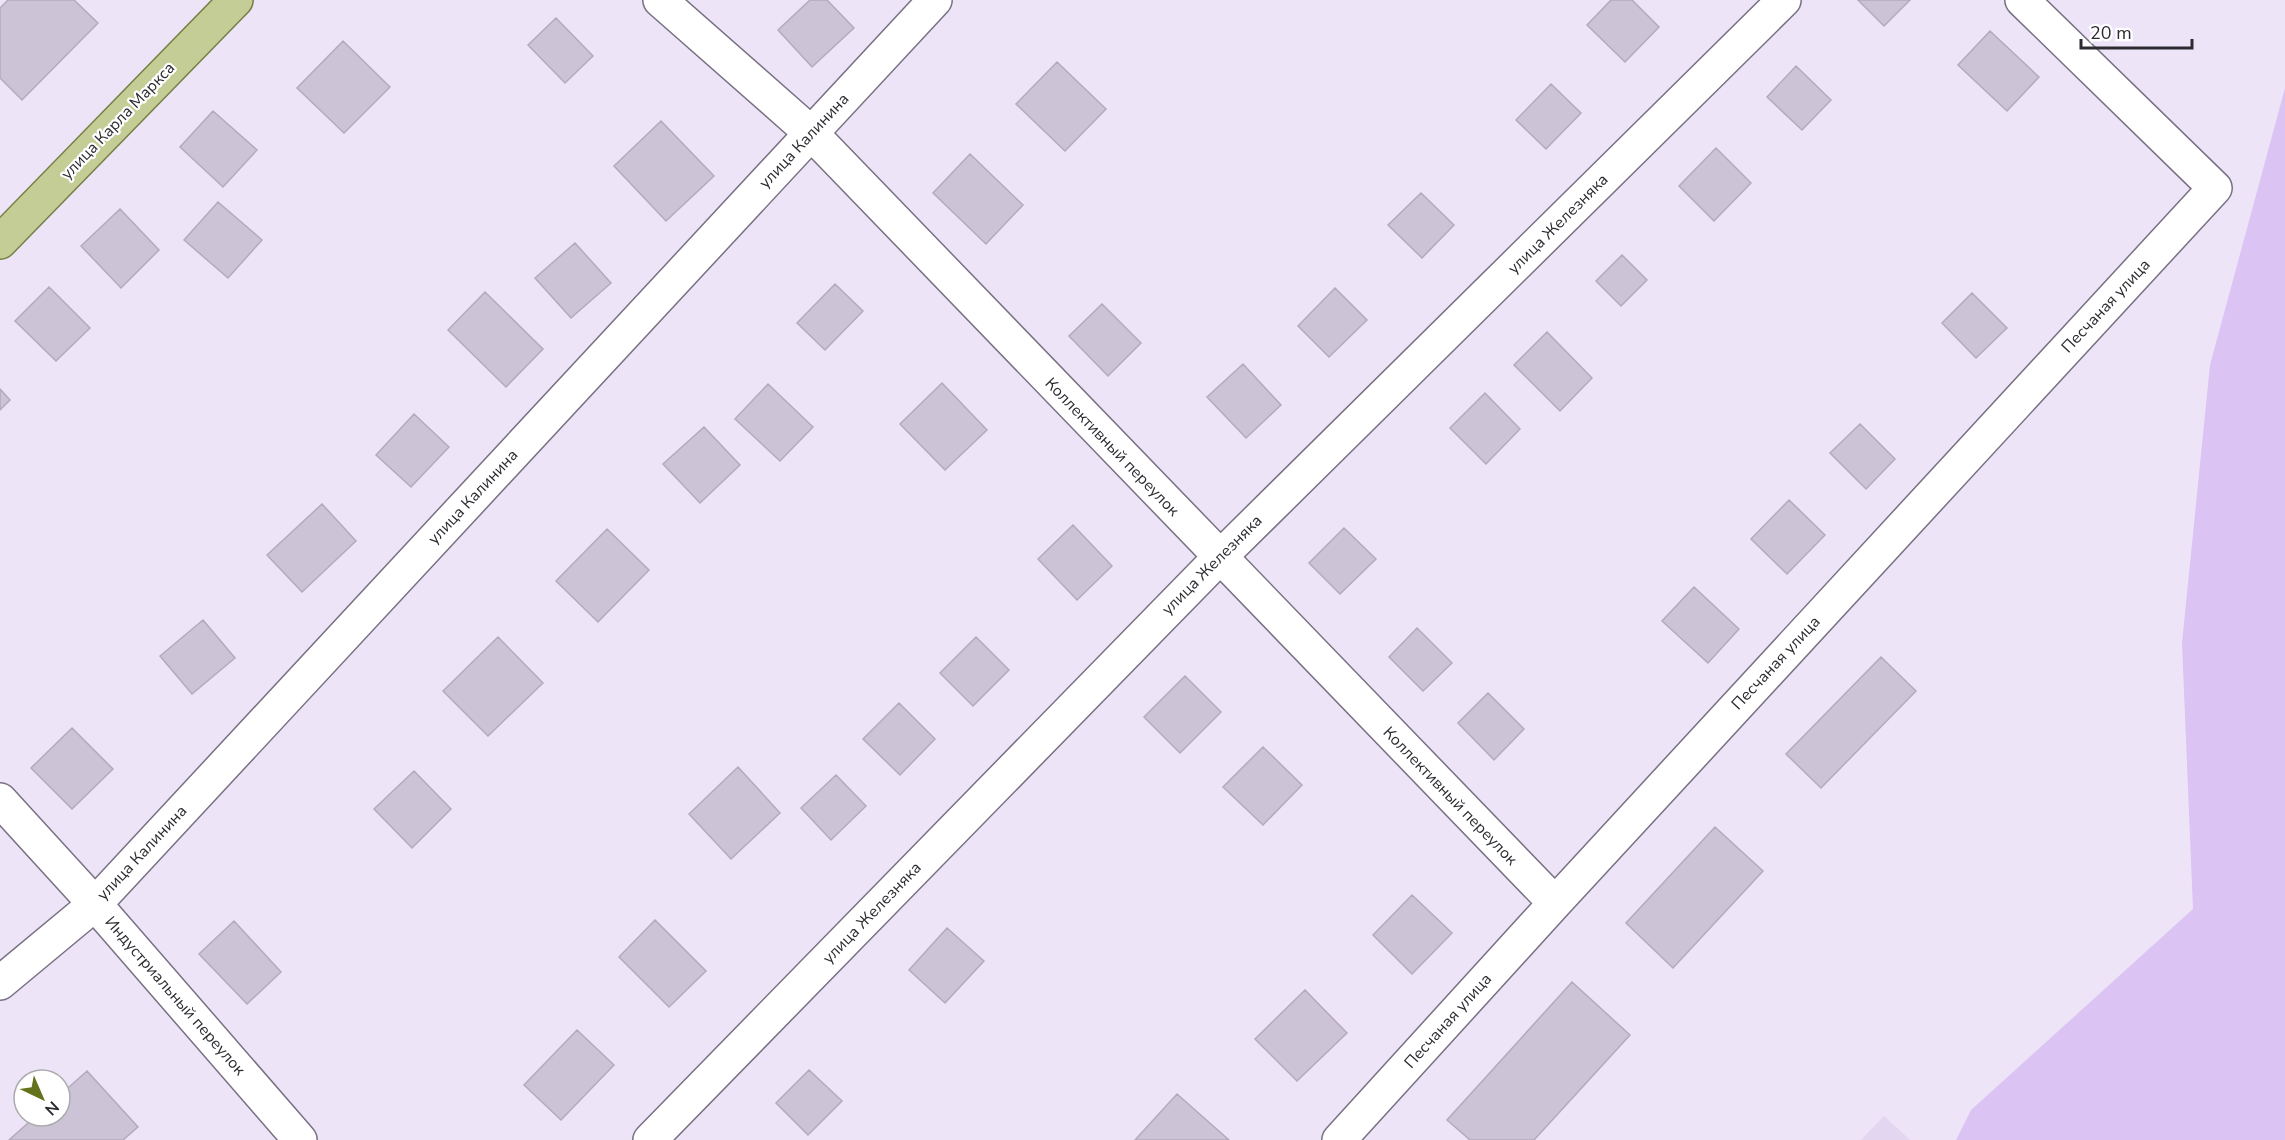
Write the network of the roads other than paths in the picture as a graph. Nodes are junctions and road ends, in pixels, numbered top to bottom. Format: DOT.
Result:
graph roads {
  1 [pos="236,0"];
  2 [pos="660,0"];
  3 [pos="935,0"];
  4 [pos="1784,0"];
  5 [pos="2022,0"];
  6 [pos="811,134"];
  7 [pos="0,242"];
  8 [pos="1219,558"];
  9 [pos="0,800"];
  10 [pos="1555,903"];
  11 [pos="95,904"];
  12 [pos="0,983"];
  13 [pos="300,1140"];
  14 [pos="650,1140"];
  15 [pos="1339,1140"];
  1 -- 7 [label="main road, улица Карла Маркса"];
  2 -- 6 [label="street, Коллективный переулок"];
  3 -- 6 [label="street, улица Калинина"];
  4 -- 8 [label="street, улица Железняка"];
  5 -- 10 [label="street, Песчаная улица"];
  6 -- 8 [label="street, Коллективный переулок"];
  6 -- 11 [label="street, улица Калинина"];
  8 -- 10 [label="street, Коллективный переулок"];
  8 -- 14 [label="street, улица Железняка"];
  9 -- 11 [label="street, Индустриальный переулок"];
  10 -- 15 [label="street, Песчаная улица"];
  11 -- 12 [label="street, улица Калинина"];
  11 -- 13 [label="street, Индустриальный переулок"];
}
